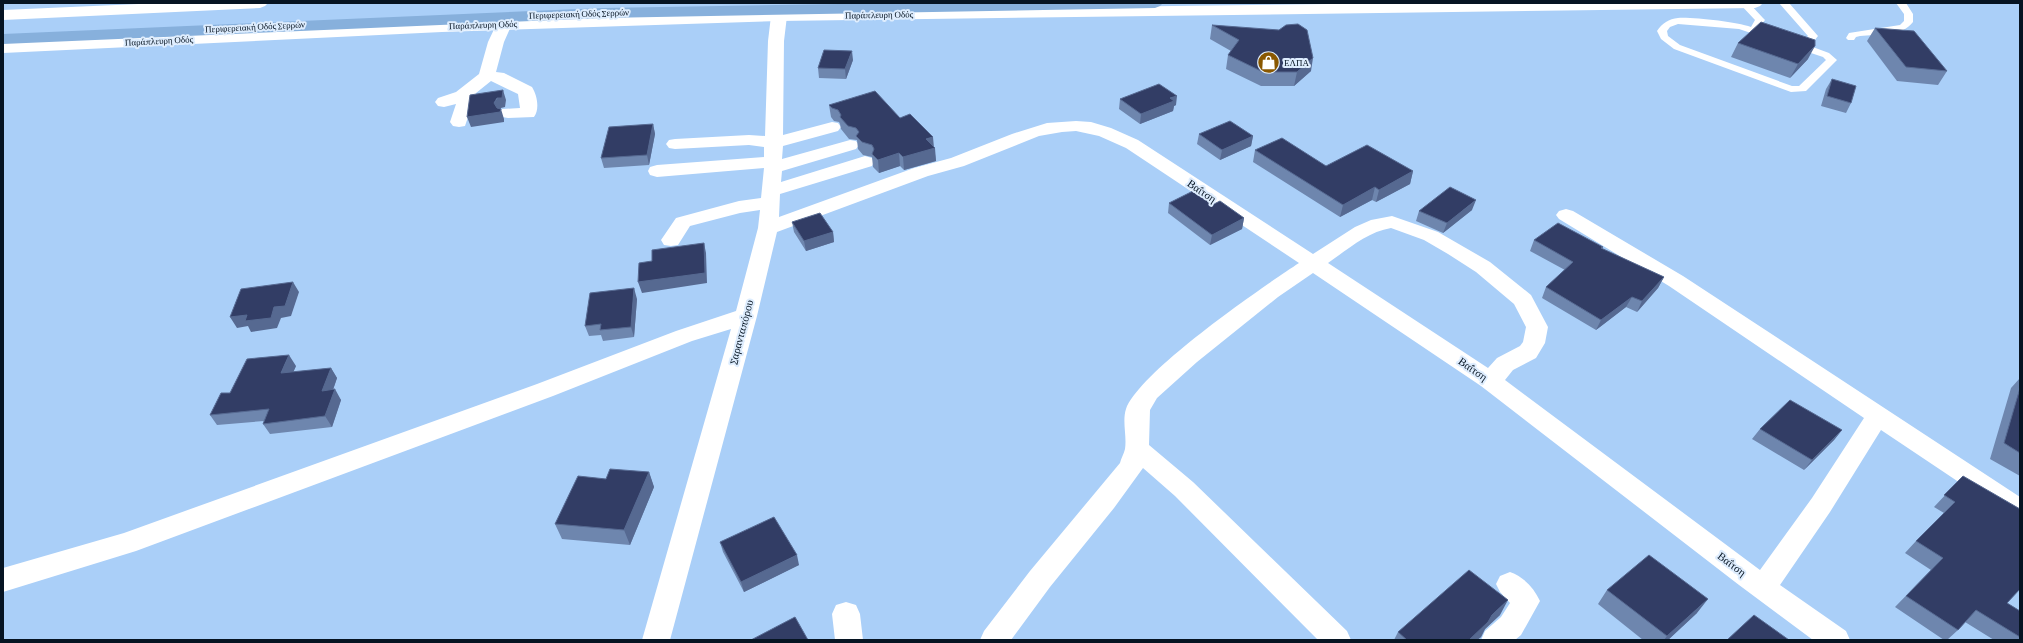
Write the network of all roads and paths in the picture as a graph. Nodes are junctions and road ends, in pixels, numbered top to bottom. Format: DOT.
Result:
graph roads {
  1 [pos="260,3"];
  2 [pos="1155,3"];
  3 [pos="1744,3"];
  4 [pos="1756,3"];
  5 [pos="1784,3"];
  6 [pos="1900,3"];
  7 [pos="3,15"];
  8 [pos="779,16"];
  9 [pos="504,24"];
  10 [pos="1753,30"];
  11 [pos="1851,38"];
  12 [pos="3,39"];
  13 [pos="1804,47"];
  14 [pos="3,48"];
  15 [pos="489,82"];
  16 [pos="468,92"];
  17 [pos="444,102"];
  18 [pos="508,113"];
  19 [pos="460,122"];
  20 [pos="832,127"];
  21 [pos="726,141"];
  22 [pos="675,144"];
  23 [pos="850,145"];
  24 [pos="773,158"];
  25 [pos="865,162"];
  26 [pos="745,163"];
  27 [pos="657,171"];
  28 [pos="771,197"];
  29 [pos="1566,215"];
  30 [pos="768,228"];
  31 [pos="671,240"];
  32 [pos="1313,262"];
  33 [pos="746,316"];
  34 [pos="1490,382"];
  35 [pos="1878,415"];
  36 [pos="1137,448"];
  37 [pos="2020,510"];
  38 [pos="3,580"];
  39 [pos="1510,584"];
  40 [pos="1763,588"];
  41 [pos="656,640"];
  42 [pos="994,640"];
  43 [pos="1337,640"];
  44 [pos="1495,640"];
  45 [pos="1836,640"];
  1 -- 7 [label="street"];
  2 -- 12 [label="main road, Περιφερειακή Οδός Σερρών"];
  3 -- 4 [label="street, Παράπλευρη Οδός"];
  3 -- 8 [label="street, Παράπλευρη Οδός"];
  3 -- 10 [label="lane"];
  5 -- 13 [label="lane"];
  6 -- 11 [label="lane"];
  8 -- 9 [label="street, Παράπλευρη Οδός"];
  8 -- 24 [label="street, Σαρανταπόρου"];
  9 -- 14 [label="street, Παράπλευρη Οδός"];
  9 -- 15 [label="street"];
  10 -- 13 [label="lane"];
  10 -- 13 [label="lane"];
  15 -- 16 [label="street"];
  15 -- 18 [label="street"];
  16 -- 17 [label="street"];
  16 -- 19 [label="street"];
  20 -- 24 [label="street"];
  21 -- 22 [label="street"];
  21 -- 24 [label="street"];
  21 -- 26 [label="street"];
  23 -- 24 [label="street"];
  24 -- 26 [label="street"];
  24 -- 28 [label="street, Σαρανταπόρου"];
  25 -- 28 [label="street"];
  26 -- 27 [label="street"];
  28 -- 30 [label="street, Σαρανταπόρου"];
  28 -- 31 [label="street"];
  29 -- 35 [label="street"];
  30 -- 32 [label="street, Βαΐτση"];
  30 -- 33 [label="street, Σαρανταπόρου"];
  32 -- 34 [label="street, Βαΐτση"];
  32 -- 34 [label="street"];
  32 -- 36 [label="street"];
  33 -- 38 [label="street"];
  33 -- 41 [label="street, Σαρανταπόρου"];
  34 -- 40 [label="street, Βαΐτση"];
  35 -- 37 [label="street"];
  35 -- 40 [label="street"];
  36 -- 42 [label="street"];
  36 -- 43 [label="street"];
  39 -- 44 [label="street"];
  40 -- 45 [label="street, Βαΐτση"];
}
